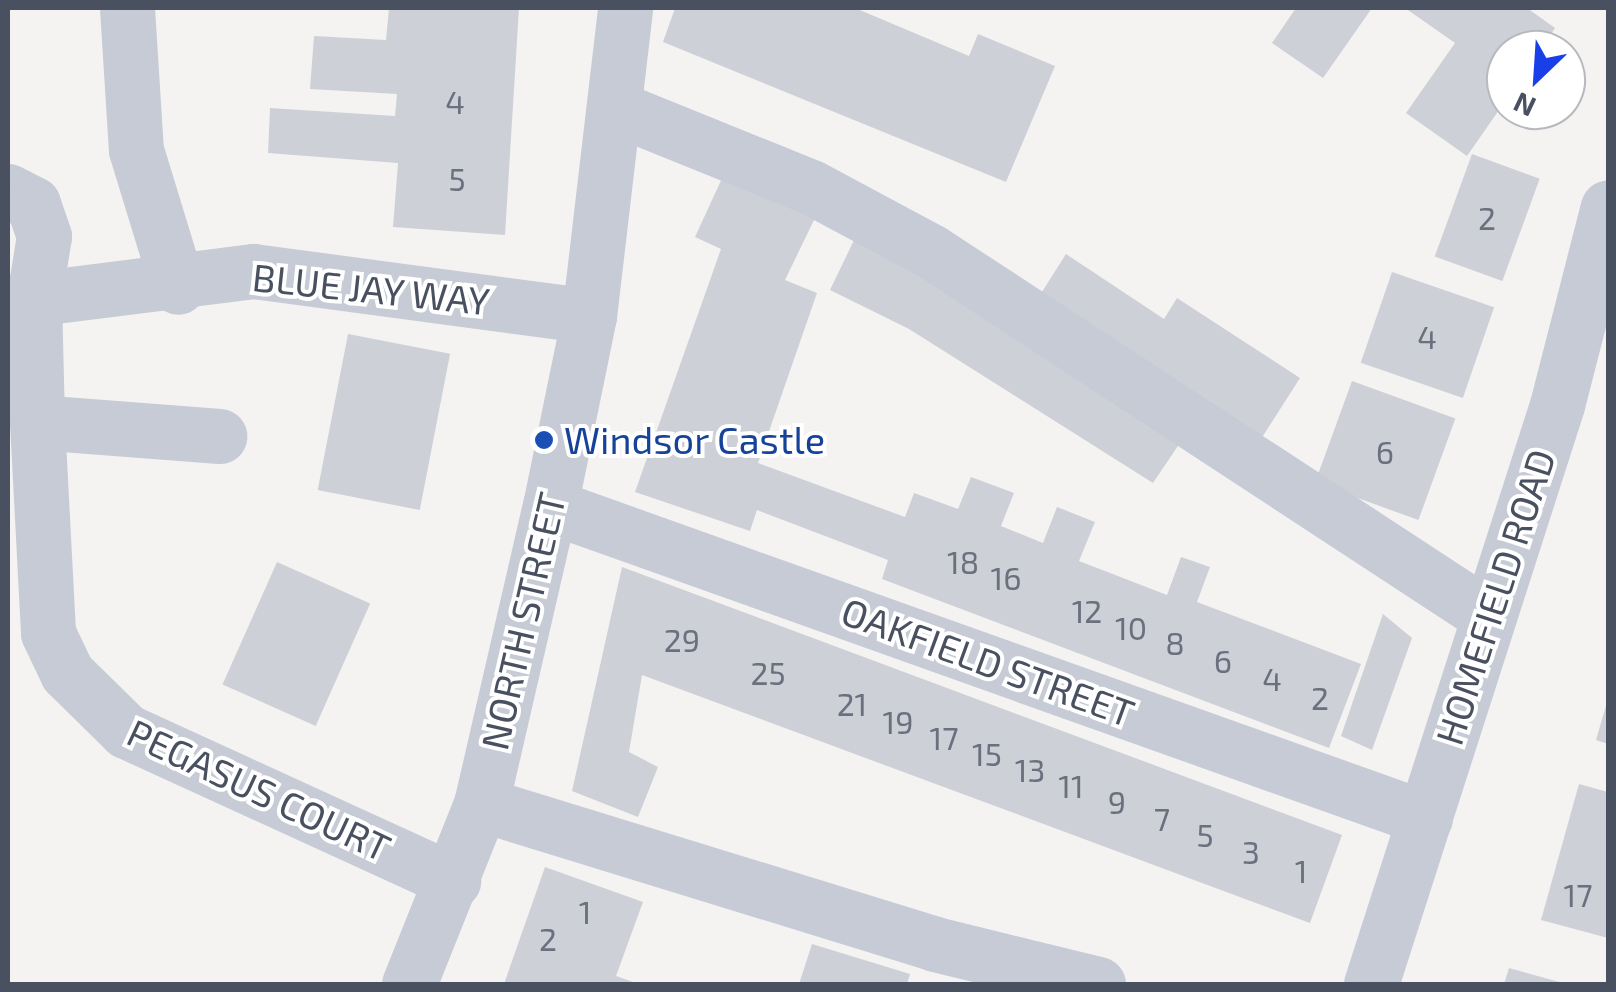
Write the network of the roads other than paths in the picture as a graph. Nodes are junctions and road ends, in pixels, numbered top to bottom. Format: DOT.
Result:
graph roads {
  1 [pos="127,8"];
  2 [pos="625,8"];
  3 [pos="618,110"];
  4 [pos="8,192"];
  5 [pos="1608,207"];
  6 [pos="178,287"];
  7 [pos="21,300"];
  8 [pos="589,316"];
  9 [pos="36,422"];
  10 [pos="219,436"];
  11 [pos="550,506"];
  12 [pos="1488,616"];
  13 [pos="481,804"];
  14 [pos="1425,818"];
  15 [pos="453,881"];
  16 [pos="929,964"];
  17 [pos="409,984"];
  18 [pos="1098,984"];
  19 [pos="1371,984"];
  1 -- 6 [label="street"];
  2 -- 3 [label="street, NORTH STREET"];
  3 -- 8 [label="street, NORTH STREET"];
  3 -- 12 [label="street"];
  4 -- 7 [label="street, PEGASUS COURT"];
  5 -- 12 [label="street, HOMEFIELD ROAD"];
  6 -- 7 [label="street, BLUE JAY WAY"];
  6 -- 8 [label="street, BLUE JAY WAY"];
  7 -- 9 [label="street, PEGASUS COURT"];
  8 -- 11 [label="street, NORTH STREET"];
  9 -- 10 [label="street"];
  9 -- 15 [label="street, PEGASUS COURT"];
  11 -- 13 [label="street, NORTH STREET"];
  11 -- 14 [label="street, OAKFIELD STREET"];
  12 -- 14 [label="street, HOMEFIELD ROAD"];
  13 -- 15 [label="street, NORTH STREET"];
  13 -- 16 [label="street"];
  14 -- 19 [label="street, HOMEFIELD ROAD"];
  15 -- 17 [label="street, NORTH STREET"];
  16 -- 18 [label="street"];
}
